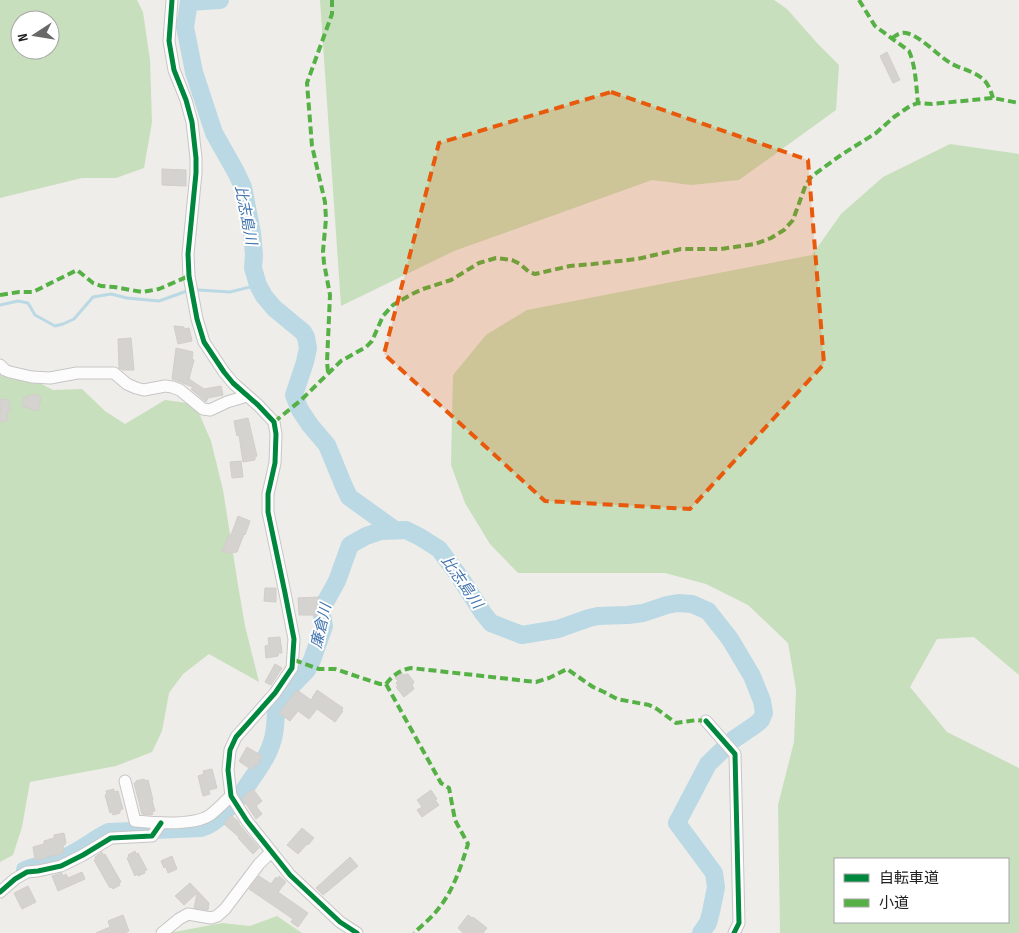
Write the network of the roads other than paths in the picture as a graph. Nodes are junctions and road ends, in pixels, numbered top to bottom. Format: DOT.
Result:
graph roads {
  1 [pos="172,0"];
  2 [pos="0,365"];
  3 [pos="248,396"];
  4 [pos="706,722"];
  5 [pos="125,781"];
  6 [pos="231,796"];
  7 [pos="161,823"];
  8 [pos="271,852"];
  9 [pos="0,892"];
  10 [pos="162,933"];
  11 [pos="357,933"];
  12 [pos="734,933"];
  1 -- 3 [label="street"];
  2 -- 3 [label="street"];
  3 -- 6 [label="street"];
  4 -- 12 [label="street"];
  5 -- 7 [label="street"];
  6 -- 7 [label="street"];
  6 -- 8 [label="street"];
  7 -- 9 [label="street"];
  8 -- 10 [label="street"];
  8 -- 11 [label="street"];
}
